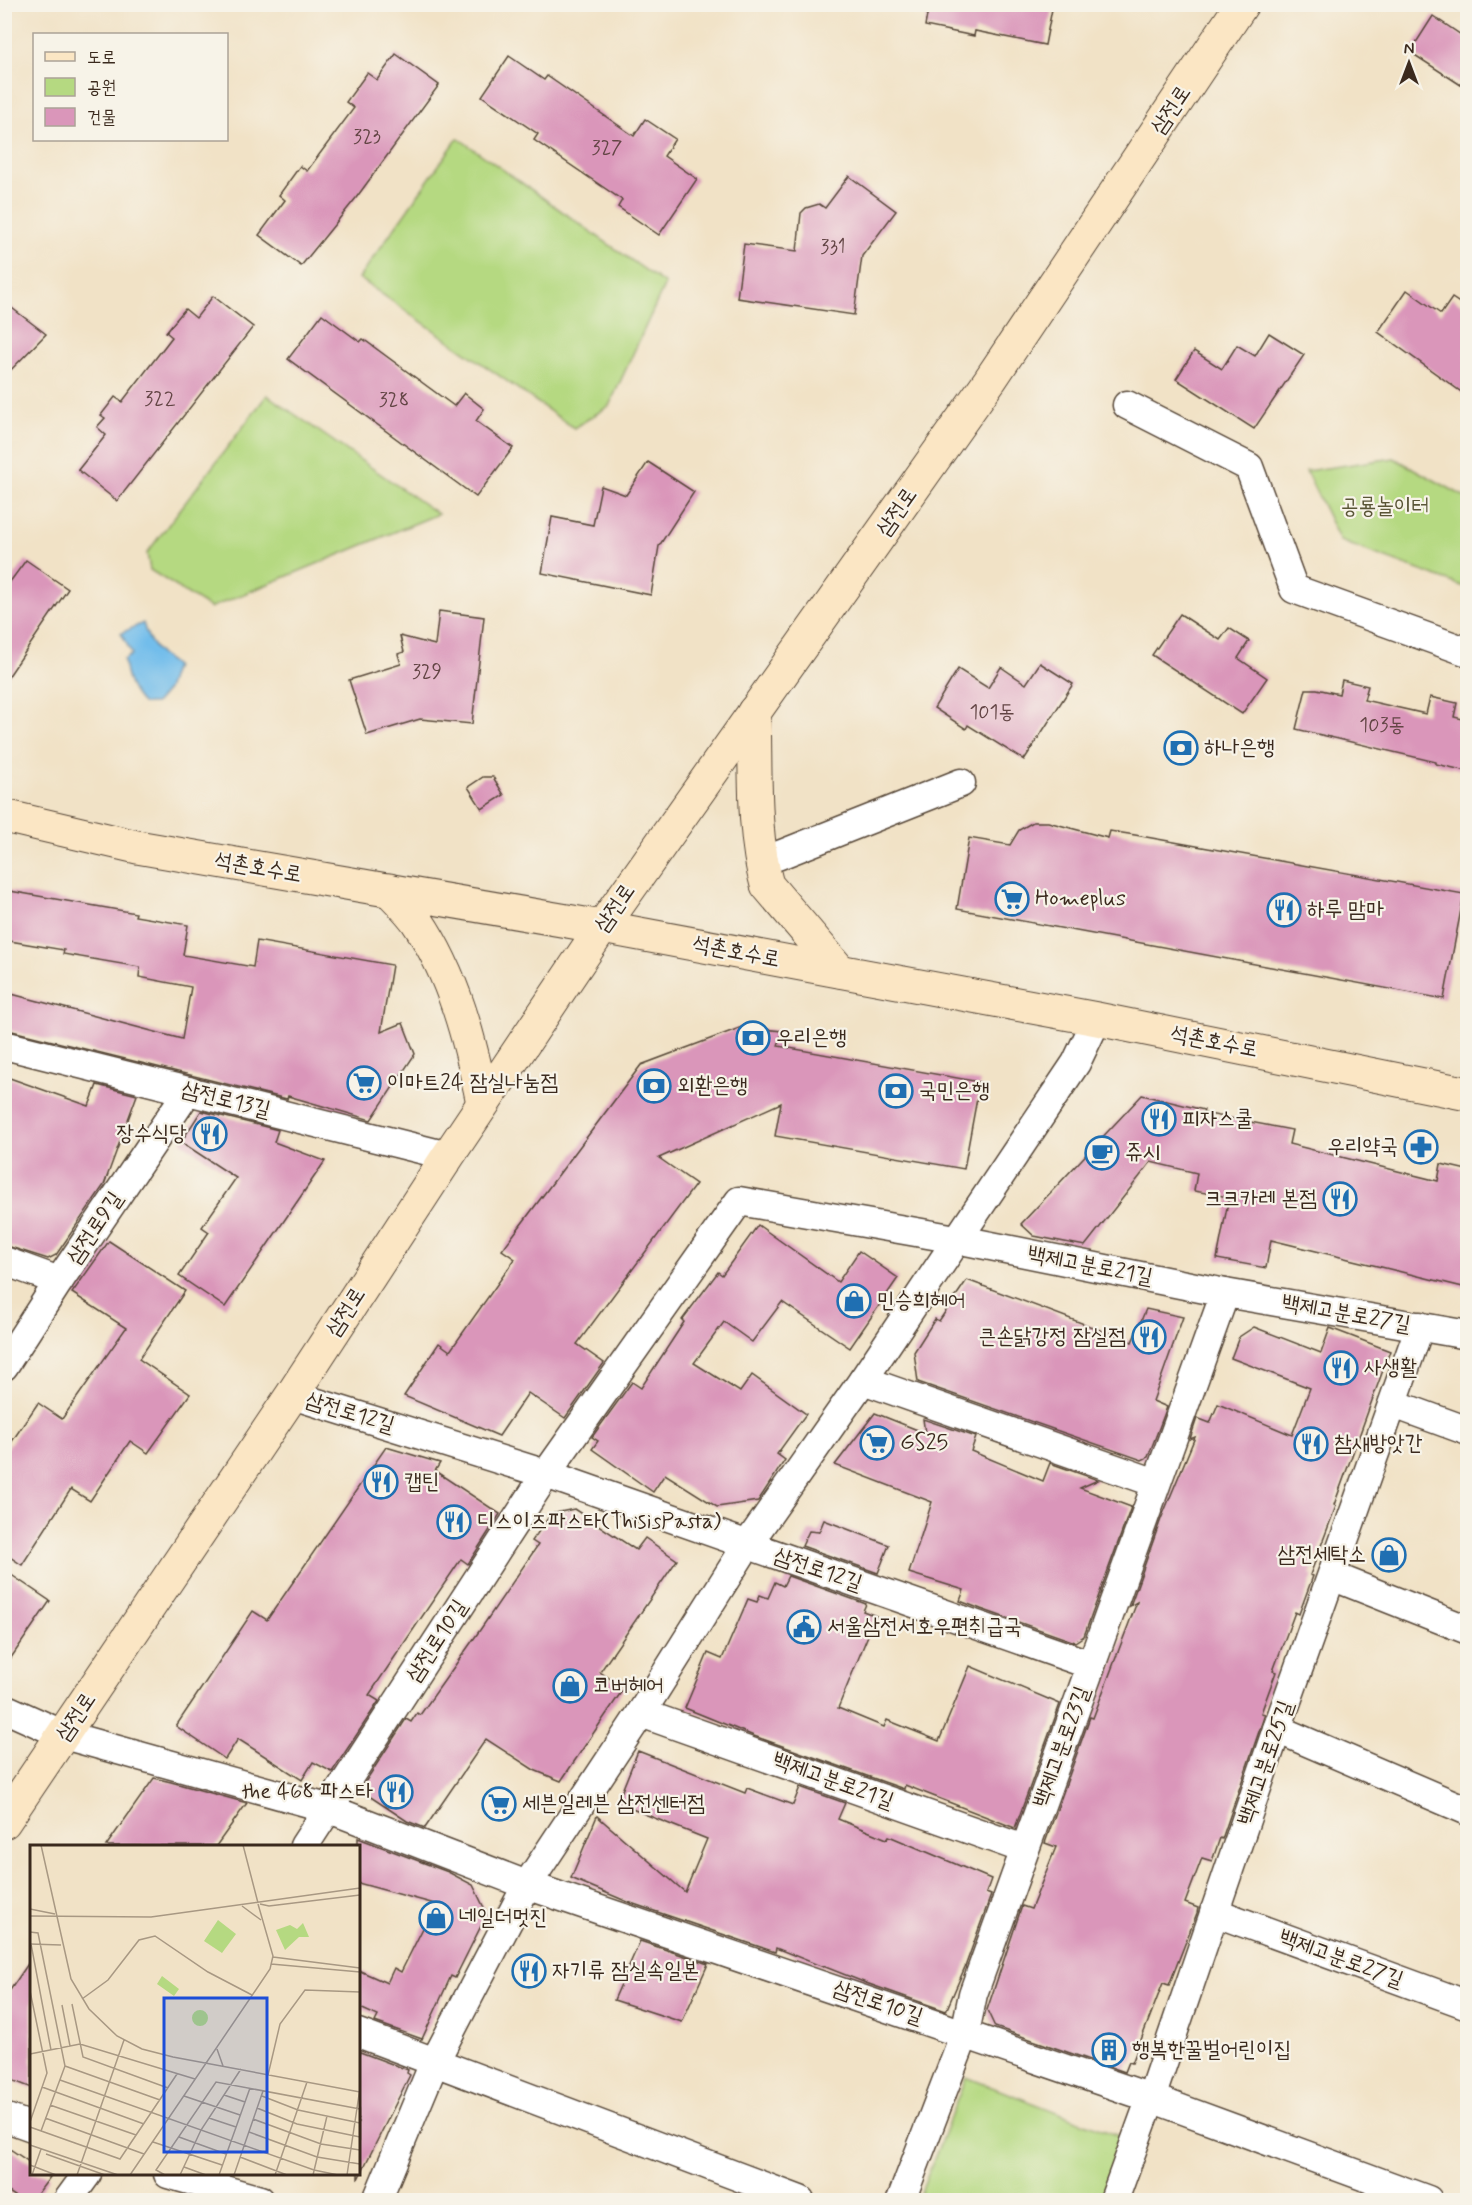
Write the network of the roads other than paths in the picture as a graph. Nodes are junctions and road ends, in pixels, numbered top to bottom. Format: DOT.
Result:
graph roads {
  1 [pos="1242,4"];
  2 [pos="1127,405"];
  3 [pos="1467,652"];
  4 [pos="754,712"];
  5 [pos="962,783"];
  6 [pos="4,816"];
  7 [pos="777,856"];
  8 [pos="390,890"];
  9 [pos="602,927"];
  10 [pos="840,971"];
  11 [pos="1097,1019"];
  12 [pos="4,1045"];
  13 [pos="188,1091"];
  14 [pos="1467,1094"];
  15 [pos="483,1103"];
  16 [pos="448,1156"];
  17 [pos="956,1239"];
  18 [pos="4,1261"];
  19 [pos="59,1281"];
  20 [pos="1225,1293"];
  21 [pos="1420,1326"];
  22 [pos="1467,1335"];
  23 [pos="4,1366"];
  24 [pos="863,1380"];
  25 [pos="292,1395"];
  26 [pos="1394,1404"];
  27 [pos="1467,1431"];
  28 [pos="546,1474"];
  29 [pos="1156,1483"];
  30 [pos="747,1545"];
  31 [pos="1332,1576"];
  32 [pos="1467,1630"];
  33 [pos="1091,1665"];
  34 [pos="4,1708"];
  35 [pos="641,1713"];
  36 [pos="1277,1729"];
  37 [pos="64,1735"];
  38 [pos="327,1808"];
  39 [pos="1467,1811"];
  40 [pos="4,1822"];
  41 [pos="305,1845"];
  42 [pos="1024,1849"];
  43 [pos="527,1885"];
  44 [pos="1214,1912"];
  45 [pos="1467,2005"];
  46 [pos="965,2033"];
  47 [pos="360,2034"];
  48 [pos="434,2063"];
  49 [pos="1151,2098"];
  50 [pos="4,2117"];
  51 [pos="30,2126"];
  52 [pos="86,2175"];
  53 [pos="172,2175"];
  54 [pos="68,2200"];
  55 [pos="260,2200"];
  56 [pos="377,2200"];
  57 [pos="800,2200"];
  58 [pos="901,2200"];
  59 [pos="1114,2200"];
  60 [pos="1428,2200"];
  1 -- 4 [label="main road, 삼전로"];
  2 -- 3 [label="street"];
  4 -- 9 [label="main road, 삼전로"];
  4 -- 10 [label="main road"];
  5 -- 7 [label="street"];
  6 -- 8 [label="main road, 석촌호수로"];
  8 -- 9 [label="main road, 석촌호수로"];
  8 -- 15 [label="main road"];
  9 -- 10 [label="main road, 석촌호수로"];
  9 -- 15 [label="main road, 삼전로"];
  10 -- 11 [label="main road, 석촌호수로"];
  11 -- 14 [label="main road, 석촌호수로"];
  11 -- 17 [label="street"];
  12 -- 13 [label="street, 삼전로13길"];
  13 -- 16 [label="street, 삼전로13길"];
  13 -- 19 [label="street, 삼전로9길"];
  15 -- 16 [label="main road, 삼전로"];
  16 -- 25 [label="main road, 삼전로"];
  17 -- 20 [label="street, 백제고분로21길"];
  17 -- 24 [label="street"];
  17 -- 28 [label="street, 백제고분로21길"];
  18 -- 19 [label="street"];
  19 -- 23 [label="street, 삼전로9길"];
  20 -- 21 [label="street, 백제고분로27길"];
  20 -- 29 [label="street, 백제고분로23길"];
  21 -- 22 [label="street, 백제고분로27길"];
  21 -- 26 [label="street, 백제고분로25길"];
  24 -- 29 [label="street"];
  24 -- 30 [label="street"];
  25 -- 28 [label="street, 삼전로12길"];
  25 -- 37 [label="main road, 삼전로"];
  26 -- 27 [label="street"];
  26 -- 31 [label="street, 백제고분로25길"];
  28 -- 30 [label="street, 삼전로12길"];
  28 -- 38 [label="street, 삼전로10길"];
  29 -- 33 [label="street, 백제고분로23길"];
  30 -- 33 [label="street, 삼전로12길"];
  30 -- 35 [label="street"];
  31 -- 32 [label="street"];
  31 -- 36 [label="street, 백제고분로25길"];
  33 -- 42 [label="street, 백제고분로23길"];
  34 -- 37 [label="street"];
  35 -- 42 [label="street, 백제고분로21길"];
  35 -- 43 [label="street"];
  36 -- 39 [label="street"];
  36 -- 44 [label="street, 백제고분로25길"];
  37 -- 38 [label="street, 삼전로10길"];
  37 -- 40 [label="main road, 삼전로"];
  38 -- 41 [label="street"];
  38 -- 43 [label="street, 삼전로10길"];
  42 -- 46 [label="street, 백제고분로23길"];
  43 -- 46 [label="street, 삼전로10길"];
  43 -- 48 [label="street"];
  44 -- 45 [label="street, 백제고분로27길"];
  44 -- 49 [label="street, 백제고분로25길"];
  46 -- 49 [label="street, 삼전로10길"];
  46 -- 58 [label="street, 백제고분로23길"];
  47 -- 48 [label="street"];
  48 -- 56 [label="street"];
  48 -- 57 [label="street"];
  49 -- 59 [label="street, 백제고분로25길"];
  49 -- 60 [label="street, 삼전로10길"];
  50 -- 51 [label="street"];
  52 -- 54 [label="street"];
  53 -- 55 [label="street"];
}
